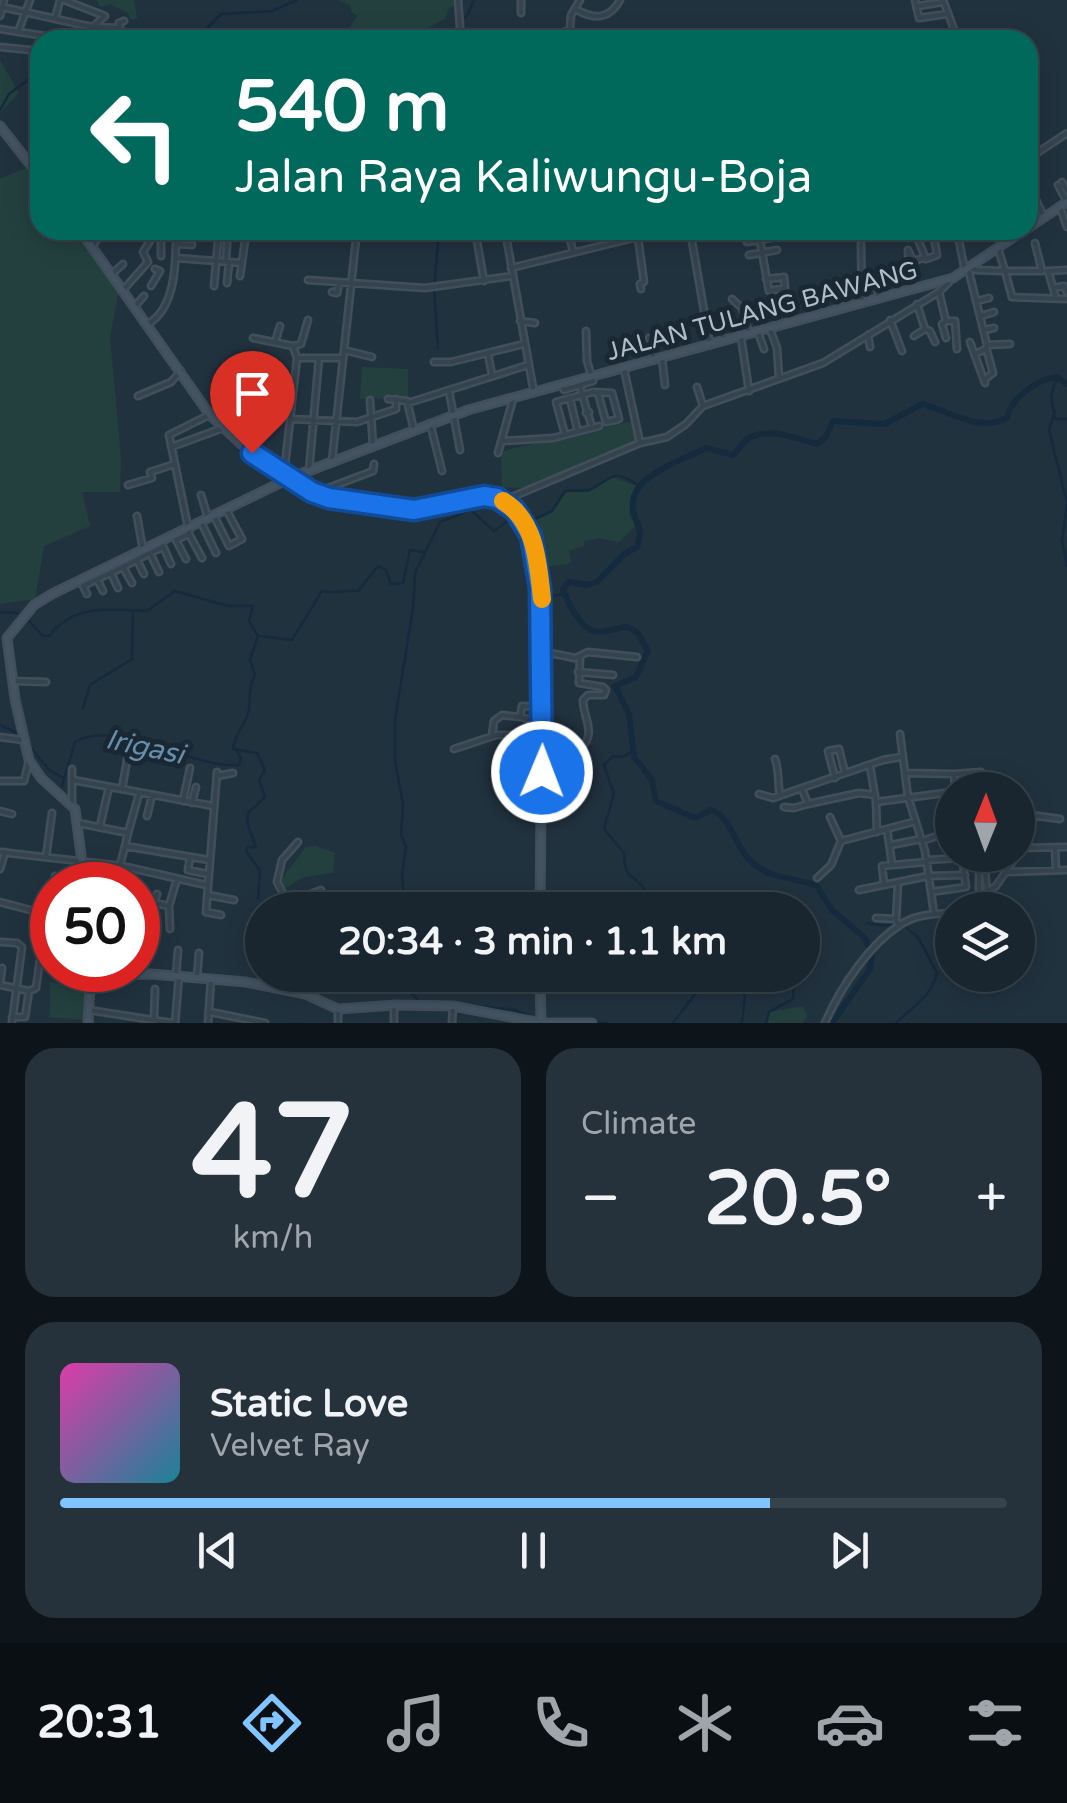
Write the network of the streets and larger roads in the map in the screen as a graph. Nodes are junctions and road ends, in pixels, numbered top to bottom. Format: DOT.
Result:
graph roads {
  1 [pos="4,0"];
  2 [pos="30,0"];
  3 [pos="62,0"];
  4 [pos="458,0"];
  5 [pos="521,0"];
  6 [pos="580,0"];
  7 [pos="620,0"];
  8 [pos="943,1"];
  9 [pos="916,3"];
  10 [pos="2,8"];
  11 [pos="577,10"];
  12 [pos="24,12"];
  13 [pos="521,13"];
  14 [pos="947,14"];
  15 [pos="0,16"];
  16 [pos="55,19"];
  17 [pos="124,20"];
  18 [pos="92,27"];
  19 [pos="120,28"];
  20 [pos="0,29"];
  21 [pos="89,30"];
  22 [pos="461,30"];
  23 [pos="566,30"];
  24 [pos="954,30"];
  25 [pos="18,32"];
  26 [pos="30,34"];
  27 [pos="0,46"];
  28 [pos="30,50"];
  29 [pos="0,126"];
  30 [pos="1067,134"];
  31 [pos="1038,153"];
  32 [pos="30,164"];
  33 [pos="1067,191"];
  34 [pos="1064,203"];
  35 [pos="1038,204"];
  36 [pos="1044,217"];
  37 [pos="1038,221"];
  38 [pos="1067,227"];
  39 [pos="87,240"];
  40 [pos="97,240"];
  41 [pos="152,240"];
  42 [pos="159,240"];
  43 [pos="176,240"];
  44 [pos="228,240"];
  45 [pos="245,240"];
  46 [pos="355,240"];
  47 [pos="477,240"];
  48 [pos="507,240"];
  49 [pos="571,240"];
  50 [pos="620,240"];
  51 [pos="639,240"];
  52 [pos="692,240"];
  53 [pos="760,240"];
  54 [pos="919,240"];
  55 [pos="934,240"];
  56 [pos="1009,240"];
  57 [pos="218,241"];
  58 [pos="960,241"];
  59 [pos="747,242"];
  60 [pos="176,244"];
  61 [pos="860,244"];
  62 [pos="1035,244"];
  63 [pos="192,245"];
  64 [pos="92,247"];
  65 [pos="998,247"];
  66 [pos="777,250"];
  67 [pos="574,252"];
  68 [pos="762,253"];
  69 [pos="160,256"];
  70 [pos="749,256"];
  71 [pos="176,258"];
  72 [pos="924,258"];
  73 [pos="216,262"];
  74 [pos="227,262"];
  75 [pos="242,263"];
  76 [pos="123,264"];
  77 [pos="910,264"];
  78 [pos="774,265"];
  79 [pos="764,266"];
  80 [pos="511,268"];
  81 [pos="968,269"];
  82 [pos="1067,270"];
  83 [pos="1005,271"];
  84 [pos="1045,271"];
  85 [pos="112,274"];
  86 [pos="240,276"];
  87 [pos="512,276"];
  88 [pos="174,277"];
  89 [pos="875,278"];
  90 [pos="952,278"];
  91 [pos="766,279"];
  92 [pos="308,280"];
  93 [pos="484,281"];
  94 [pos="227,283"];
  95 [pos="339,283"];
  96 [pos="350,284"];
  97 [pos="151,286"];
  98 [pos="214,286"];
  99 [pos="1053,288"];
  100 [pos="124,289"];
  101 [pos="640,289"];
  102 [pos="332,292"];
  103 [pos="939,292"];
  104 [pos="144,296"];
  105 [pos="1067,296"];
  106 [pos="879,298"];
  107 [pos="989,298"];
  108 [pos="1056,298"];
  109 [pos="732,299"];
  110 [pos="977,301"];
  111 [pos="862,303"];
  112 [pos="917,304"];
  113 [pos="136,305"];
  114 [pos="994,312"];
  115 [pos="981,316"];
  116 [pos="308,320"];
  117 [pos="890,320"];
  118 [pos="520,321"];
  119 [pos="946,321"];
  120 [pos="535,323"];
  121 [pos="148,324"];
  122 [pos="706,324"];
  123 [pos="280,326"];
  124 [pos="994,328"];
  125 [pos="770,329"];
  126 [pos="924,329"];
  127 [pos="984,330"];
  128 [pos="586,331"];
  129 [pos="749,334"];
  130 [pos="868,335"];
  131 [pos="914,336"];
  132 [pos="253,338"];
  133 [pos="650,338"];
  134 [pos="946,338"];
  135 [pos="724,341"];
  136 [pos="276,342"];
  137 [pos="935,342"];
  138 [pos="970,342"];
  139 [pos="524,344"];
  140 [pos="1010,344"];
  141 [pos="710,345"];
  142 [pos="293,346"];
  143 [pos="870,347"];
  144 [pos="987,347"];
  145 [pos="764,349"];
  146 [pos="957,349"];
  147 [pos="344,350"];
  148 [pos="902,351"];
  149 [pos="488,354"];
  150 [pos="974,354"];
  151 [pos="372,356"];
  152 [pos="296,358"];
  153 [pos="319,358"];
  154 [pos="343,358"];
  155 [pos="658,359"];
  156 [pos="434,362"];
  157 [pos="528,366"];
  158 [pos="623,368"];
  159 [pos="181,371"];
  160 [pos="490,376"];
  161 [pos="591,378"];
  162 [pos="779,378"];
  163 [pos="665,385"];
  164 [pos="579,386"];
  165 [pos="698,386"];
  166 [pos="561,387"];
  167 [pos="448,389"];
  168 [pos="749,390"];
  169 [pos="534,393"];
  170 [pos="598,394"];
  171 [pos="582,395"];
  172 [pos="138,396"];
  173 [pos="396,399"];
  174 [pos="513,399"];
  175 [pos="568,399"];
  176 [pos="370,400"];
  177 [pos="388,400"];
  178 [pos="408,403"];
  179 [pos="703,406"];
  180 [pos="602,409"];
  181 [pos="588,413"];
  182 [pos="210,414"];
  183 [pos="452,415"];
  184 [pos="574,416"];
  185 [pos="371,418"];
  186 [pos="290,419"];
  187 [pos="314,420"];
  188 [pos="338,421"];
  189 [pos="430,424"];
  190 [pos="591,424"];
  191 [pos="599,426"];
  192 [pos="223,428"];
  193 [pos="578,428"];
  194 [pos="414,430"];
  195 [pos="564,431"];
  196 [pos="502,441"];
  197 [pos="640,443"];
  198 [pos="373,446"];
  199 [pos="171,447"];
  200 [pos="460,450"];
  201 [pos="498,453"];
  202 [pos="332,462"];
  203 [pos="175,464"];
  204 [pos="374,464"];
  205 [pos="309,471"];
  206 [pos="442,471"];
  207 [pos="287,476"];
  208 [pos="128,484"];
  209 [pos="315,493"];
  210 [pos="201,495"];
  211 [pos="502,501"];
  212 [pos="226,509"];
  213 [pos="137,516"];
  214 [pos="208,518"];
  215 [pos="189,529"];
  216 [pos="163,543"];
  217 [pos="147,552"];
  218 [pos="216,553"];
  219 [pos="202,558"];
  220 [pos="186,559"];
  221 [pos="137,560"];
  222 [pos="171,564"];
  223 [pos="123,567"];
  224 [pos="159,572"];
  225 [pos="110,573"];
  226 [pos="144,574"];
  227 [pos="97,579"];
  228 [pos="132,583"];
  229 [pos="81,584"];
  230 [pos="118,588"];
  231 [pos="102,591"];
  232 [pos="87,594"];
  233 [pos="546,652"];
  234 [pos="580,657"];
  235 [pos="637,658"];
  236 [pos="578,672"];
  237 [pos="613,675"];
  238 [pos="12,680"];
  239 [pos="46,682"];
  240 [pos="542,707"];
  241 [pos="520,716"];
  242 [pos="542,722"];
  243 [pos="900,734"];
  244 [pos="492,735"];
  245 [pos="542,735"];
  246 [pos="0,737"];
  247 [pos="23,738"];
  248 [pos="130,743"];
  249 [pos="545,747"];
  250 [pos="454,749"];
  251 [pos="901,757"];
  252 [pos="776,759"];
  253 [pos="30,760"];
  254 [pos="870,766"];
  255 [pos="190,768"];
  256 [pos="72,769"];
  257 [pos="935,772"];
  258 [pos="233,773"];
  259 [pos="904,773"];
  260 [pos="846,774"];
  261 [pos="836,778"];
  262 [pos="73,780"];
  263 [pos="0,781"];
  264 [pos="196,786"];
  265 [pos="110,787"];
  266 [pos="122,789"];
  267 [pos="802,789"];
  268 [pos="139,792"];
  269 [pos="935,793"];
  270 [pos="759,794"];
  271 [pos="152,795"];
  272 [pos="780,795"];
  273 [pos="874,795"];
  274 [pos="908,797"];
  275 [pos="182,801"];
  276 [pos="876,802"];
  277 [pos="192,803"];
  278 [pos="72,804"];
  279 [pos="808,804"];
  280 [pos="213,806"];
  281 [pos="784,807"];
  282 [pos="0,812"];
  283 [pos="12,814"];
  284 [pos="52,814"];
  285 [pos="1035,815"];
  286 [pos="147,816"];
  287 [pos="830,818"];
  288 [pos="1060,819"];
  289 [pos="914,822"];
  290 [pos="78,823"];
  291 [pos="100,826"];
  292 [pos="887,830"];
  293 [pos="877,832"];
  294 [pos="128,833"];
  295 [pos="935,836"];
  296 [pos="921,840"];
  297 [pos="841,841"];
  298 [pos="298,842"];
  299 [pos="890,845"];
  300 [pos="125,846"];
  301 [pos="1067,847"];
  302 [pos="1035,848"];
  303 [pos="1054,848"];
  304 [pos="3,852"];
  305 [pos="46,857"];
  306 [pos="190,857"];
  307 [pos="209,860"];
  308 [pos="935,860"];
  309 [pos="926,861"];
  310 [pos="83,862"];
  311 [pos="123,862"];
  312 [pos="892,866"];
  313 [pos="0,869"];
  314 [pos="1056,870"];
  315 [pos="1067,870"];
  316 [pos="1035,871"];
  317 [pos="964,872"];
  318 [pos="1008,872"];
  319 [pos="160,874"];
  320 [pos="207,874"];
  321 [pos="965,875"];
  322 [pos="928,876"];
  323 [pos="177,878"];
  324 [pos="817,878"];
  325 [pos="898,882"];
  326 [pos="884,884"];
  327 [pos="206,885"];
  328 [pos="321,890"];
  329 [pos="859,890"];
  330 [pos="282,892"];
  331 [pos="317,892"];
  332 [pos="541,892"];
  333 [pos="931,892"];
  334 [pos="988,892"];
  335 [pos="208,895"];
  336 [pos="234,900"];
  337 [pos="0,902"];
  338 [pos="160,904"];
  339 [pos="169,906"];
  340 [pos="30,910"];
  341 [pos="934,913"];
  342 [pos="222,916"];
  343 [pos="876,918"];
  344 [pos="899,923"];
  345 [pos="170,929"];
  346 [pos="0,942"];
  347 [pos="178,950"];
  348 [pos="199,952"];
  349 [pos="2,968"];
  350 [pos="160,975"];
  351 [pos="178,976"];
  352 [pos="198,977"];
  353 [pos="212,978"];
  354 [pos="0,984"];
  355 [pos="16,989"];
  356 [pos="30,991"];
  357 [pos="90,992"];
  358 [pos="155,992"];
  359 [pos="311,992"];
  360 [pos="540,992"];
  361 [pos="312,997"];
  362 [pos="394,1005"];
  363 [pos="453,1006"];
  364 [pos="338,1009"];
  365 [pos="89,1010"];
  366 [pos="210,1012"];
  367 [pos="129,1015"];
  368 [pos="154,1019"];
  369 [pos="12,1020"];
  370 [pos="24,1020"];
  371 [pos="143,1020"];
  372 [pos="232,1020"];
  373 [pos="508,1020"];
  374 [pos="88,1023"];
  375 [pos="129,1023"];
  376 [pos="173,1023"];
  377 [pos="208,1023"];
  378 [pos="265,1023"];
  379 [pos="338,1023"];
  380 [pos="394,1023"];
  381 [pos="452,1023"];
  382 [pos="540,1023"];
  383 [pos="592,1023"];
  384 [pos="825,1023"];
  1 -- 10 [label="street"];
  2 -- 12 [label="street"];
  3 -- 16 [label="street"];
  3 -- 18 [label="street"];
  4 -- 22 [label="street"];
  5 -- 13 [label="street"];
  6 -- 11 [label="street"];
  7 -- 11 [label="street"];
  8 -- 9 [label="street"];
  8 -- 14 [label="street"];
  9 -- 14 [label="street"];
  10 -- 12 [label="street"];
  10 -- 15 [label="street"];
  11 -- 23 [label="street"];
  12 -- 16 [label="street"];
  12 -- 25 [label="street"];
  14 -- 24 [label="street"];
  16 -- 18 [label="street"];
  17 -- 19 [label="street"];
  18 -- 19 [label="street"];
  18 -- 21 [label="street"];
  20 -- 25 [label="street"];
  25 -- 26 [label="street"];
  27 -- 28 [label="street"];
  29 -- 32 [label="street"];
  30 -- 31 [label="street"];
  33 -- 34 [label="street"];
  34 -- 36 [label="street, JALAN TULANG BAWANG"];
  34 -- 38 [label="street"];
  35 -- 36 [label="street"];
  36 -- 37 [label="street, JALAN TULANG BAWANG"];
  39 -- 64 [label="street"];
  40 -- 64 [label="street"];
  41 -- 100 [label="street"];
  42 -- 69 [label="street"];
  43 -- 60 [label="street"];
  44 -- 74 [label="street"];
  45 -- 75 [label="street"];
  46 -- 96 [label="street"];
  47 -- 93 [label="street"];
  48 -- 80 [label="street"];
  49 -- 67 [label="street"];
  50 -- 67 [label="street"];
  51 -- 101 [label="street"];
  52 -- 122 [label="street"];
  53 -- 59 [label="street"];
  53 -- 68 [label="street"];
  54 -- 72 [label="street"];
  55 -- 72 [label="street"];
  56 -- 65 [label="street, JALAN TULANG BAWANG"];
  57 -- 73 [label="street"];
  58 -- 81 [label="street"];
  60 -- 63 [label="street"];
  60 -- 71 [label="street"];
  61 -- 111 [label="street"];
  62 -- 84 [label="street"];
  64 -- 85 [label="street"];
  65 -- 81 [label="street, JALAN TULANG BAWANG"];
  65 -- 83 [label="street"];
  66 -- 68 [label="street"];
  67 -- 80 [label="street"];
  68 -- 70 [label="street"];
  68 -- 79 [label="street"];
  71 -- 73 [label="street"];
  71 -- 88 [label="street"];
  72 -- 77 [label="street"];
  73 -- 74 [label="street"];
  73 -- 98 [label="street"];
  74 -- 75 [label="street"];
  74 -- 94 [label="street"];
  75 -- 86 [label="street"];
  76 -- 85 [label="street"];
  78 -- 79 [label="street"];
  79 -- 91 [label="street"];
  80 -- 87 [label="street"];
  81 -- 83 [label="street"];
  81 -- 90 [label="street, JALAN TULANG BAWANG"];
  81 -- 110 [label="street"];
  82 -- 84 [label="street"];
  83 -- 84 [label="street"];
  83 -- 108 [label="street"];
  84 -- 99 [label="street"];
  85 -- 100 [label="street"];
  87 -- 93 [label="street"];
  87 -- 118 [label="street"];
  88 -- 97 [label="street"];
  88 -- 121 [label="street"];
  89 -- 106 [label="street"];
  90 -- 103 [label="street"];
  90 -- 106 [label="street, JALAN TULANG BAWANG"];
  91 -- 91 [label="street"];
  92 -- 95 [label="street"];
  93 -- 96 [label="street"];
  95 -- 96 [label="street"];
  95 -- 102 [label="street"];
  96 -- 147 [label="street"];
  99 -- 105 [label="street"];
  99 -- 108 [label="street"];
  100 -- 113 [label="street"];
  103 -- 112 [label="street"];
  103 -- 119 [label="street"];
  104 -- 113 [label="street"];
  105 -- 108 [label="street"];
  106 -- 111 [label="street, JALAN TULANG BAWANG"];
  107 -- 110 [label="street"];
  109 -- 129 [label="street"];
  110 -- 115 [label="street"];
  111 -- 125 [label="street, JALAN TULANG BAWANG"];
  112 -- 117 [label="street"];
  112 -- 126 [label="street"];
  113 -- 121 [label="street"];
  114 -- 115 [label="street"];
  115 -- 127 [label="street"];
  116 -- 142 [label="street"];
  117 -- 130 [label="street"];
  117 -- 148 [label="street"];
  118 -- 120 [label="street"];
  118 -- 139 [label="street"];
  119 -- 134 [label="street"];
  119 -- 146 [label="street"];
  121 -- 159 [label="street"];
  122 -- 135 [label="street"];
  122 -- 141 [label="street"];
  123 -- 136 [label="street"];
  124 -- 127 [label="street"];
  125 -- 129 [label="street, JALAN TULANG BAWANG"];
  125 -- 162 [label="street"];
  126 -- 131 [label="street"];
  126 -- 137 [label="street"];
  127 -- 144 [label="street"];
  128 -- 161 [label="street"];
  129 -- 135 [label="street, JALAN TULANG BAWANG"];
  129 -- 145 [label="street"];
  129 -- 168 [label="street"];
  130 -- 143 [label="street"];
  130 -- 162 [label="street"];
  132 -- 136 [label="street"];
  133 -- 155 [label="street"];
  135 -- 141 [label="street, JALAN TULANG BAWANG"];
  136 -- 142 [label="street"];
  138 -- 150 [label="street"];
  139 -- 156 [label="street"];
  139 -- 157 [label="street"];
  140 -- 144 [label="street"];
  141 -- 155 [label="street, JALAN TULANG BAWANG"];
  142 -- 152 [label="street"];
  144 -- 150 [label="street"];
  144 -- 150 [label="street"];
  147 -- 151 [label="street"];
  147 -- 154 [label="street"];
  149 -- 160 [label="street"];
  152 -- 153 [label="street"];
  152 -- 186 [label="street"];
  153 -- 154 [label="street"];
  153 -- 187 [label="street"];
  154 -- 188 [label="street"];
  155 -- 158 [label="street, JALAN TULANG BAWANG"];
  155 -- 163 [label="street"];
  157 -- 160 [label="street"];
  157 -- 169 [label="street"];
  158 -- 161 [label="street, JALAN TULANG BAWANG"];
  158 -- 197 [label="street"];
  159 -- 172 [label="street"];
  159 -- 182 [label="street"];
  160 -- 167 [label="street"];
  161 -- 164 [label="street"];
  161 -- 166 [label="street, JALAN TULANG BAWANG"];
  162 -- 168 [label="street"];
  164 -- 166 [label="street"];
  164 -- 171 [label="street"];
  165 -- 179 [label="street"];
  166 -- 169 [label="street, JALAN TULANG BAWANG"];
  166 -- 175 [label="street"];
  167 -- 178 [label="street"];
  167 -- 183 [label="street"];
  168 -- 179 [label="street"];
  169 -- 174 [label="street, JALAN TULANG BAWANG"];
  170 -- 171 [label="street"];
  170 -- 180 [label="street"];
  170 -- 180 [label="street"];
  171 -- 175 [label="street"];
  171 -- 181 [label="street"];
  173 -- 177 [label="street"];
  173 -- 178 [label="street"];
  173 -- 185 [label="street"];
  174 -- 183 [label="street, JALAN TULANG BAWANG"];
  174 -- 196 [label="street"];
  175 -- 184 [label="street"];
  175 -- 195 [label="street"];
  176 -- 185 [label="street"];
  178 -- 194 [label="street"];
  179 -- 197 [label="street"];
  180 -- 181 [label="street"];
  181 -- 184 [label="street"];
  181 -- 190 [label="street"];
  182 -- 192 [label="street"];
  182 -- 199 [label="street"];
  183 -- 189 [label="street, JALAN TULANG BAWANG"];
  183 -- 200 [label="street"];
  184 -- 193 [label="street"];
  185 -- 188 [label="street"];
  185 -- 198 [label="street"];
  186 -- 187 [label="street"];
  186 -- 207 [label="street"];
  187 -- 188 [label="street"];
  187 -- 205 [label="street"];
  188 -- 202 [label="street"];
  189 -- 194 [label="street, JALAN TULANG BAWANG"];
  189 -- 206 [label="street"];
  191 -- 196 [label="street"];
  192 -- 199 [label="street"];
  192 -- 207 [label="street"];
  194 -- 198 [label="street, JALAN TULANG BAWANG"];
  196 -- 201 [label="street"];
  197 -- 211 [label="street"];
  198 -- 202 [label="street, JALAN TULANG BAWANG"];
  199 -- 203 [label="street"];
  202 -- 205 [label="street, JALAN TULANG BAWANG"];
  203 -- 208 [label="street"];
  203 -- 215 [label="street"];
  204 -- 209 [label="street"];
  205 -- 207 [label="street, JALAN TULANG BAWANG"];
  207 -- 209 [label="street"];
  207 -- 212 [label="street, JALAN TULANG BAWANG"];
  209 -- 211 [label="street"];
  210 -- 214 [label="street"];
  211 -- 233 [label="street"];
  212 -- 214 [label="street, JALAN TULANG BAWANG"];
  212 -- 214 [label="street"];
  213 -- 217 [label="street"];
  214 -- 215 [label="street, JALAN TULANG BAWANG"];
  214 -- 218 [label="street"];
  215 -- 216 [label="street, JALAN TULANG BAWANG"];
  215 -- 219 [label="street"];
  215 -- 220 [label="street"];
  216 -- 217 [label="street, JALAN TULANG BAWANG"];
  216 -- 222 [label="street"];
  217 -- 221 [label="street"];
  217 -- 224 [label="street"];
  217 -- 229 [label="street, JALAN TULANG BAWANG"];
  221 -- 223 [label="street"];
  221 -- 226 [label="street"];
  223 -- 225 [label="street"];
  223 -- 228 [label="street"];
  225 -- 227 [label="street"];
  225 -- 230 [label="street"];
  227 -- 229 [label="street"];
  227 -- 231 [label="street"];
  229 -- 232 [label="street"];
  229 -- 238 [label="street, JALAN TULANG BAWANG"];
  233 -- 234 [label="street"];
  233 -- 240 [label="street"];
  234 -- 235 [label="street"];
  234 -- 236 [label="street"];
  236 -- 237 [label="street"];
  236 -- 249 [label="street"];
  238 -- 239 [label="street"];
  238 -- 247 [label="street"];
  240 -- 241 [label="street"];
  240 -- 242 [label="street"];
  241 -- 242 [label="street"];
  241 -- 244 [label="street"];
  242 -- 245 [label="street"];
  243 -- 251 [label="street"];
  244 -- 245 [label="street"];
  244 -- 250 [label="street"];
  245 -- 249 [label="street"];
  246 -- 247 [label="street"];
  247 -- 253 [label="street"];
  248 -- 266 [label="street"];
  249 -- 332 [label="street"];
  251 -- 254 [label="street"];
  251 -- 259 [label="street"];
  252 -- 272 [label="street"];
  253 -- 263 [label="street"];
  253 -- 278 [label="street"];
  254 -- 260 [label="street"];
  254 -- 273 [label="street"];
  255 -- 275 [label="street"];
  256 -- 262 [label="street"];
  257 -- 259 [label="street"];
  258 -- 280 [label="street"];
  259 -- 274 [label="street"];
  260 -- 261 [label="street"];
  260 -- 261 [label="street"];
  261 -- 267 [label="street"];
  262 -- 265 [label="street"];
  262 -- 278 [label="street"];
  264 -- 277 [label="street"];
  265 -- 266 [label="street"];
  265 -- 291 [label="street"];
  266 -- 268 [label="street"];
  267 -- 272 [label="street"];
  267 -- 279 [label="street"];
  268 -- 271 [label="street"];
  268 -- 294 [label="street"];
  269 -- 274 [label="street"];
  270 -- 272 [label="street"];
  271 -- 275 [label="street"];
  271 -- 286 [label="street"];
  273 -- 276 [label="street"];
  273 -- 279 [label="street"];
  274 -- 276 [label="street"];
  274 -- 289 [label="street"];
  275 -- 277 [label="street"];
  276 -- 293 [label="street"];
  277 -- 280 [label="street"];
  278 -- 290 [label="street"];
  279 -- 281 [label="street"];
  280 -- 307 [label="street"];
  282 -- 283 [label="street"];
  284 -- 305 [label="street"];
  285 -- 288 [label="street"];
  287 -- 297 [label="street"];
  289 -- 292 [label="street"];
  289 -- 296 [label="street"];
  290 -- 291 [label="street"];
  290 -- 310 [label="street"];
  291 -- 294 [label="street"];
  292 -- 293 [label="street"];
  292 -- 299 [label="street"];
  293 -- 297 [label="street"];
  294 -- 300 [label="street"];
  295 -- 296 [label="street"];
  296 -- 299 [label="street"];
  296 -- 309 [label="street"];
  297 -- 324 [label="street"];
  298 -- 330 [label="street"];
  299 -- 312 [label="street"];
  300 -- 306 [label="street"];
  300 -- 311 [label="street"];
  301 -- 303 [label="street"];
  302 -- 303 [label="street"];
  303 -- 314 [label="street"];
  304 -- 305 [label="street"];
  304 -- 313 [label="street"];
  305 -- 310 [label="street"];
  306 -- 307 [label="street"];
  306 -- 320 [label="street"];
  307 -- 320 [label="street"];
  308 -- 309 [label="street"];
  309 -- 312 [label="street"];
  309 -- 322 [label="street"];
  312 -- 326 [label="street"];
  314 -- 315 [label="street"];
  314 -- 316 [label="street"];
  317 -- 321 [label="street"];
  318 -- 334 [label="street"];
  319 -- 323 [label="street"];
  320 -- 327 [label="street"];
  321 -- 322 [label="street"];
  321 -- 333 [label="street"];
  322 -- 325 [label="street"];
  322 -- 333 [label="street"];
  323 -- 327 [label="street"];
  323 -- 339 [label="street"];
  325 -- 326 [label="street"];
  325 -- 344 [label="street"];
  326 -- 329 [label="street"];
  327 -- 335 [label="street"];
  328 -- 331 [label="street"];
  333 -- 341 [label="street"];
  335 -- 336 [label="street"];
  335 -- 342 [label="street"];
  337 -- 340 [label="street"];
  338 -- 339 [label="street"];
  339 -- 345 [label="street"];
  341 -- 344 [label="street"];
  343 -- 344 [label="street"];
  344 -- 384 [label="street"];
  346 -- 355 [label="street"];
  347 -- 351 [label="street"];
  348 -- 352 [label="street"];
  349 -- 354 [label="street"];
  350 -- 351 [label="street"];
  351 -- 352 [label="street"];
  351 -- 376 [label="street"];
  352 -- 353 [label="street"];
  353 -- 361 [label="street"];
  353 -- 366 [label="street"];
  354 -- 355 [label="street"];
  355 -- 356 [label="street"];
  355 -- 369 [label="street"];
  356 -- 370 [label="street"];
  357 -- 365 [label="street"];
  358 -- 368 [label="street"];
  359 -- 361 [label="street"];
  360 -- 382 [label="street"];
  361 -- 364 [label="street"];
  362 -- 363 [label="street"];
  362 -- 364 [label="street"];
  362 -- 380 [label="street"];
  363 -- 373 [label="street"];
  363 -- 381 [label="street"];
  364 -- 379 [label="street"];
  365 -- 367 [label="street"];
  365 -- 374 [label="street"];
  366 -- 372 [label="street"];
  366 -- 377 [label="street"];
  367 -- 371 [label="street"];
  367 -- 375 [label="street"];
  368 -- 371 [label="street"];
  368 -- 376 [label="street"];
  369 -- 370 [label="street"];
  372 -- 378 [label="street"];
  373 -- 382 [label="street"];
  382 -- 383 [label="street"];
}
